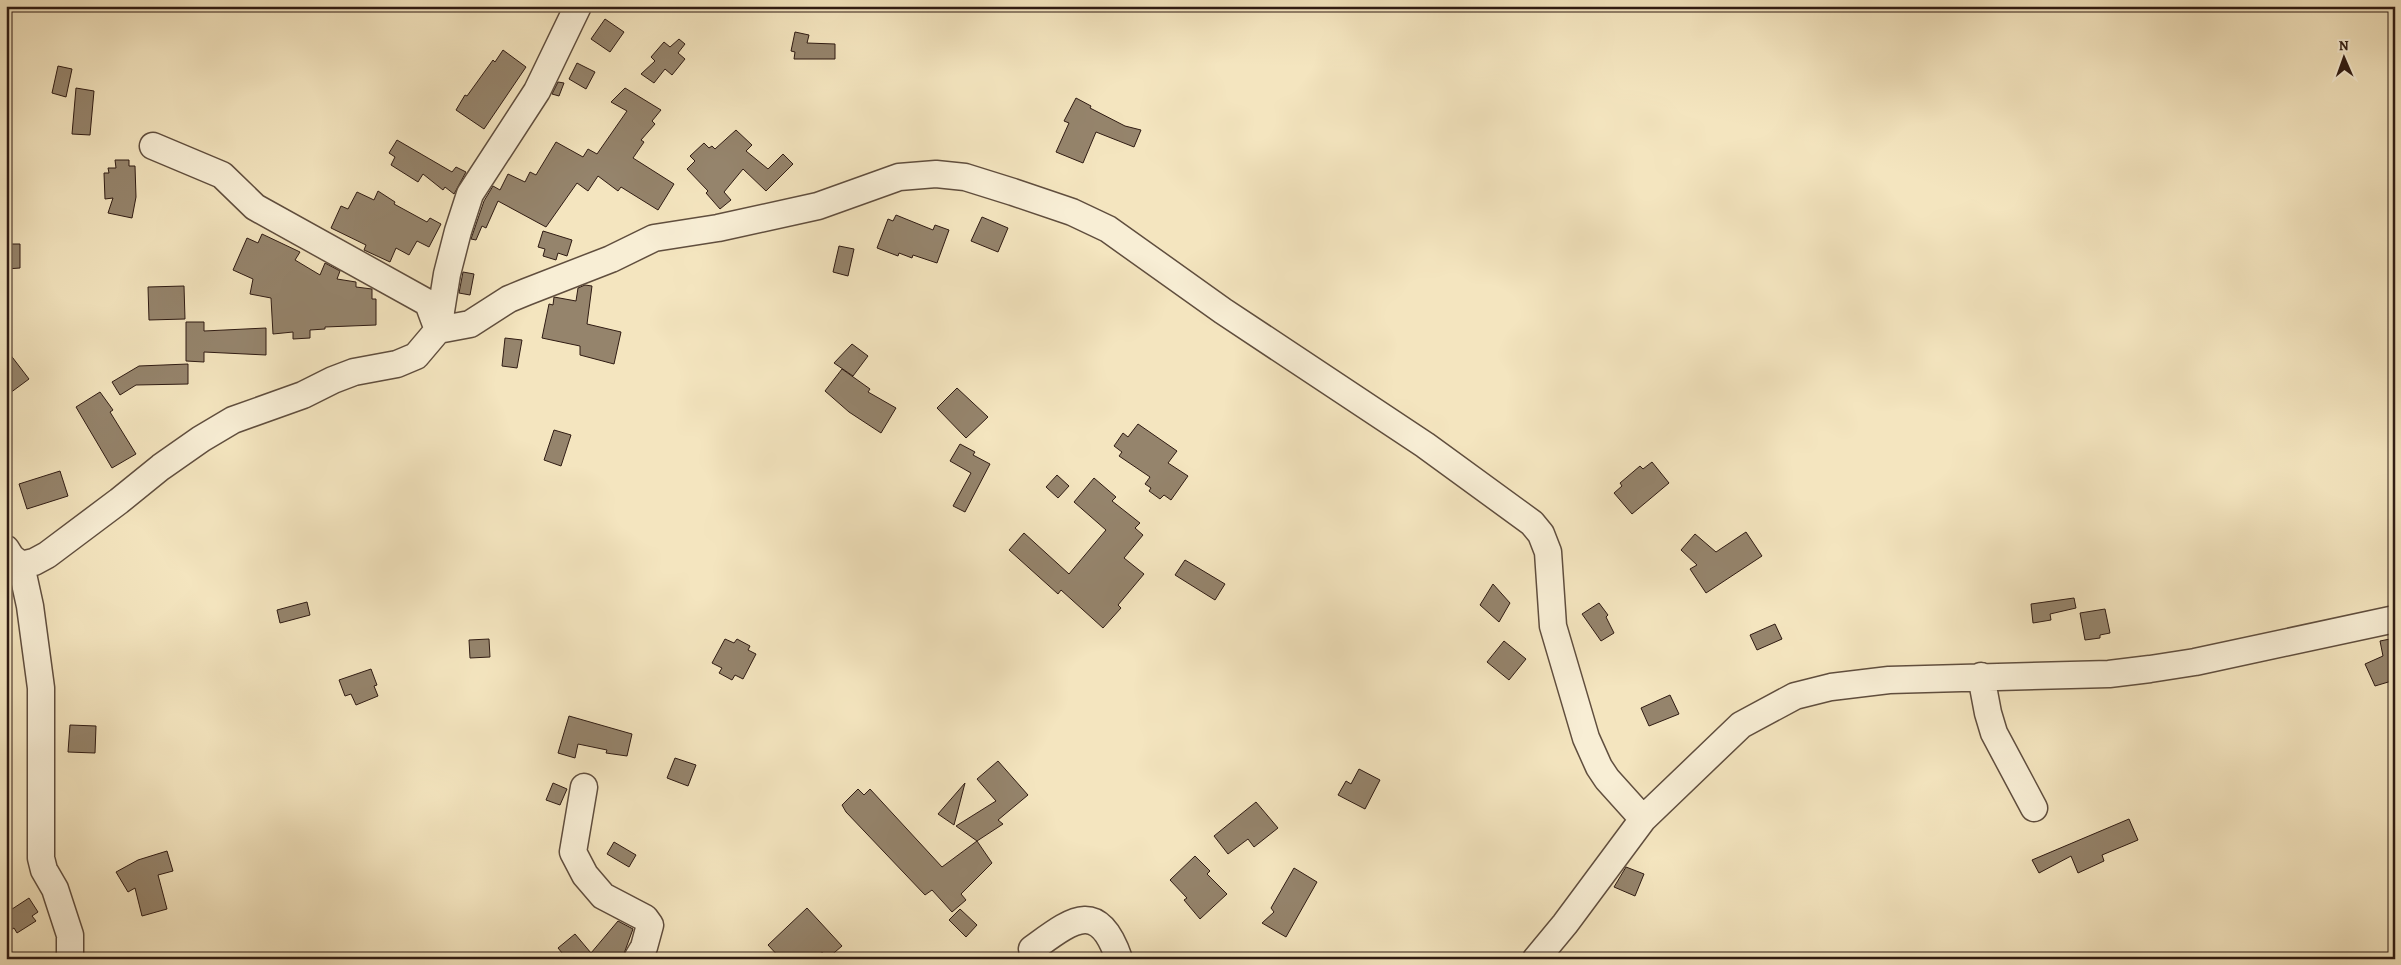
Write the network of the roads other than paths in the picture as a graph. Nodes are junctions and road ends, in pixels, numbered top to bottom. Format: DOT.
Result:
graph roads {
  1 [pos="578,6"];
  2 [pos="154,146"];
  3 [pos="438,330"];
  4 [pos="14,557"];
  5 [pos="2395,619"];
  6 [pos="1981,676"];
  7 [pos="584,787"];
  8 [pos="2034,808"];
  9 [pos="1643,819"];
  10 [pos="1032,949"];
  11 [pos="70,959"];
  12 [pos="637,959"];
  13 [pos="1119,959"];
  14 [pos="1536,959"];
  1 -- 3 [label="street"];
  2 -- 3 [label="street"];
  3 -- 4 [label="street"];
  3 -- 9 [label="street"];
  4 -- 11 [label="street"];
  5 -- 6 [label="street"];
  6 -- 8 [label="street"];
  6 -- 9 [label="street"];
  7 -- 12 [label="street"];
  9 -- 14 [label="street"];
  10 -- 13 [label="street"];
}
